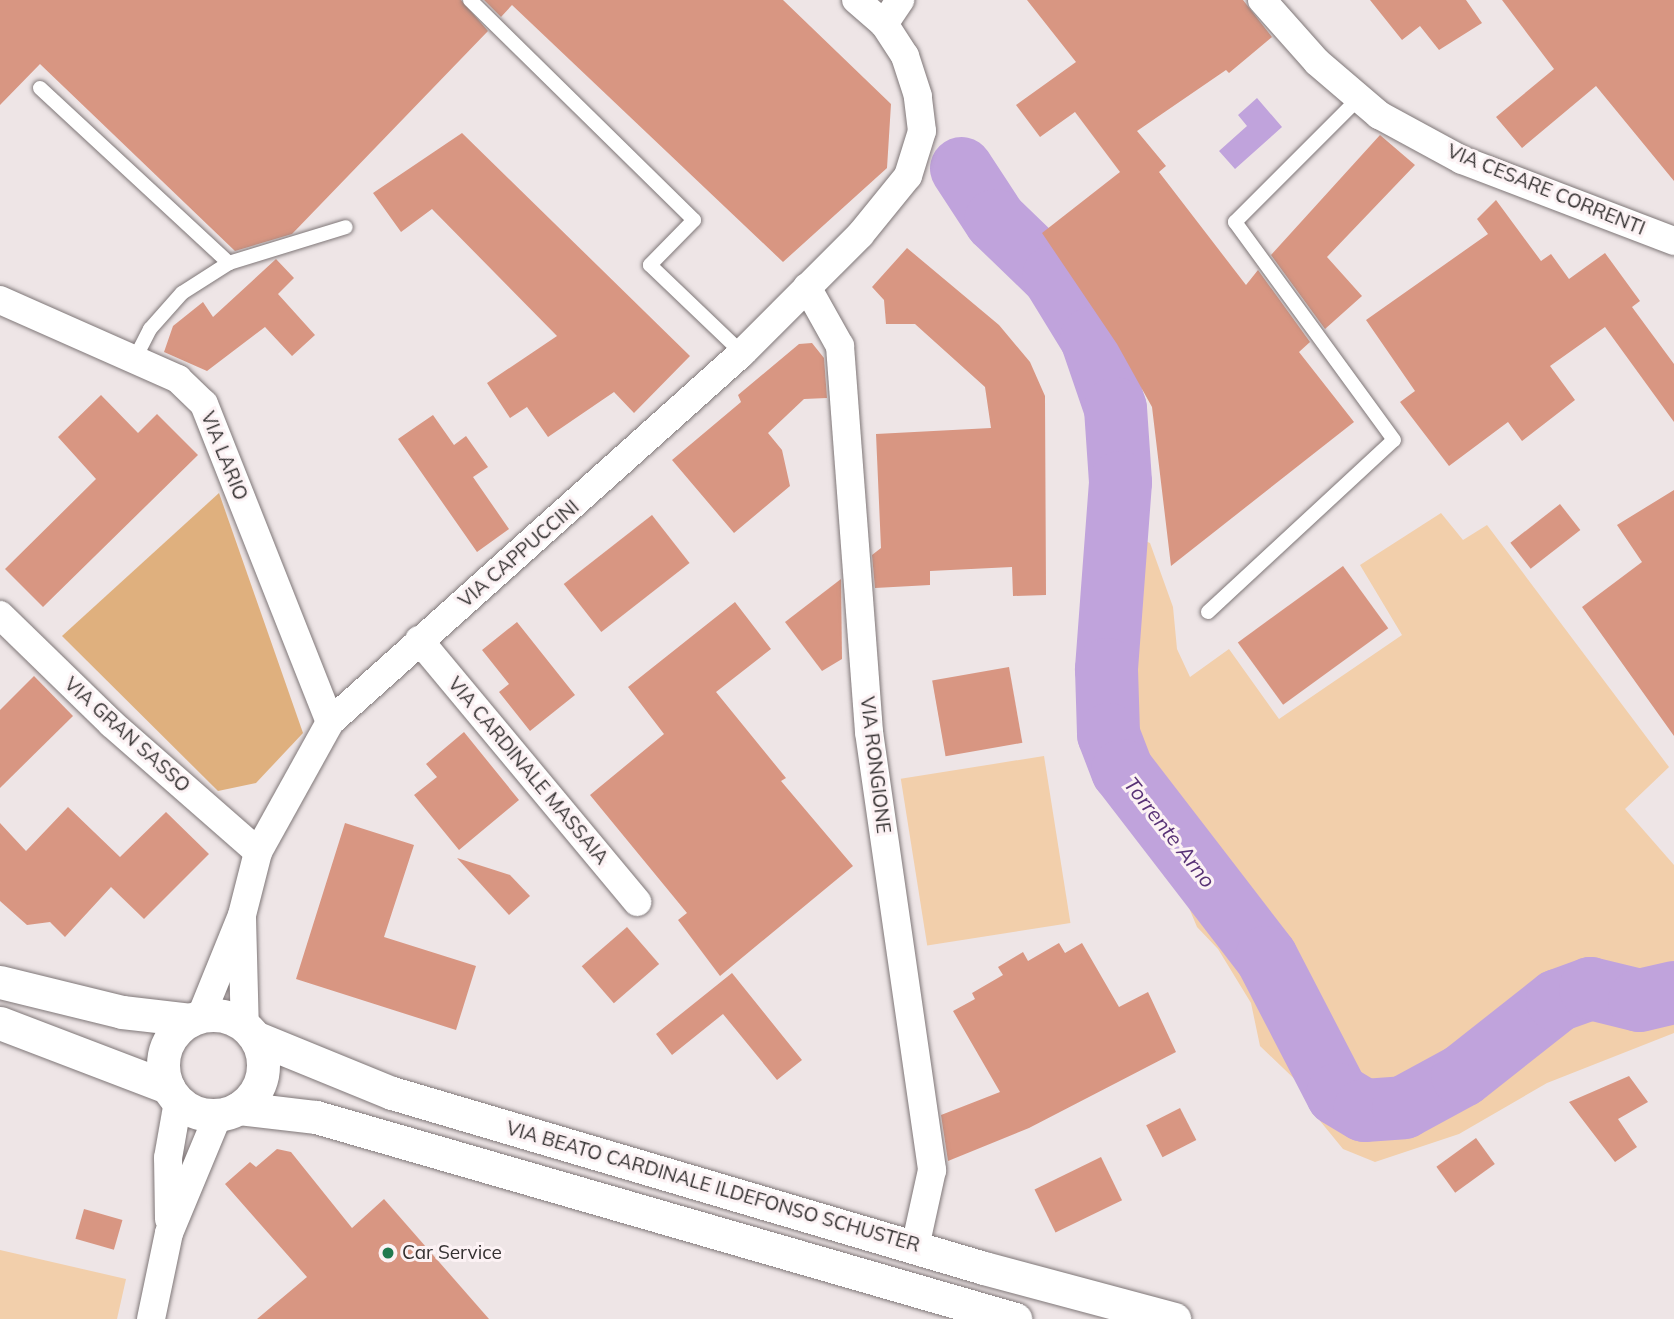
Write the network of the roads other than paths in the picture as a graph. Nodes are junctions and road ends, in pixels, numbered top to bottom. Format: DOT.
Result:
graph roads {
  1 [pos="470,0"];
  2 [pos="856,0"];
  3 [pos="900,0"];
  4 [pos="1262,0"];
  5 [pos="884,24"];
  6 [pos="40,88"];
  7 [pos="1359,98"];
  8 [pos="346,227"];
  9 [pos="1674,241"];
  10 [pos="229,263"];
  11 [pos="807,287"];
  12 [pos="0,300"];
  13 [pos="742,354"];
  14 [pos="134,360"];
  15 [pos="1208,612"];
  16 [pos="0,615"];
  17 [pos="419,640"];
  18 [pos="330,722"];
  19 [pos="258,852"];
  20 [pos="637,902"];
  21 [pos="242,915"];
  22 [pos="4,979"];
  23 [pos="196,1018"];
  24 [pos="0,1023"];
  25 [pos="251,1033"];
  26 [pos="173,1094"];
  27 [pos="228,1112"];
  28 [pos="169,1233"];
  29 [pos="915,1247"];
  30 [pos="939,1308"];
  31 [pos="151,1319"];
  32 [pos="1013,1319"];
  33 [pos="1174,1319"];
  1 -- 13 [label="lane"];
  2 -- 5 [label="street, VIA CAPPUCCINI"];
  3 -- 5 [label="street"];
  4 -- 7 [label="street, VIA CESARE CORRENTI"];
  5 -- 11 [label="street, VIA CAPPUCCINI"];
  6 -- 10 [label="lane"];
  7 -- 9 [label="street, VIA CESARE CORRENTI"];
  7 -- 15 [label="lane"];
  8 -- 10 [label="lane"];
  10 -- 14 [label="lane"];
  11 -- 13 [label="street, VIA CAPPUCCINI"];
  11 -- 29 [label="street, VIA RONGIONE"];
  12 -- 14 [label="street, VIA LARIO"];
  13 -- 17 [label="street, VIA CAPPUCCINI"];
  14 -- 18 [label="street, VIA LARIO"];
  16 -- 19 [label="street, VIA GRAN SASSO"];
  17 -- 18 [label="street, VIA CAPPUCCINI"];
  17 -- 20 [label="street, VIA CARDINALE MASSAIA"];
  18 -- 19 [label="street, VIA CAPPUCCINI"];
  19 -- 21 [label="street, VIA CAPPUCCINI"];
  21 -- 23 [label="street, VIA CAPPUCCINI"];
  21 -- 25 [label="street, VIA CAPPUCCINI"];
  22 -- 23 [label="street"];
  23 -- 25 [label="street"];
  23 -- 26 [label="street"];
  24 -- 26 [label="street"];
  25 -- 27 [label="street"];
  25 -- 29 [label="street, VIA BEATO CARDINALE ILDEFONSO SCHUSTER"];
  26 -- 27 [label="street"];
  26 -- 28 [label="street"];
  27 -- 28 [label="street"];
  27 -- 30 [label="street"];
  28 -- 31 [label="street"];
  29 -- 33 [label="street, VIA BEATO CARDINALE ILDEFONSO SCHUSTER"];
  30 -- 32 [label="street"];
}
